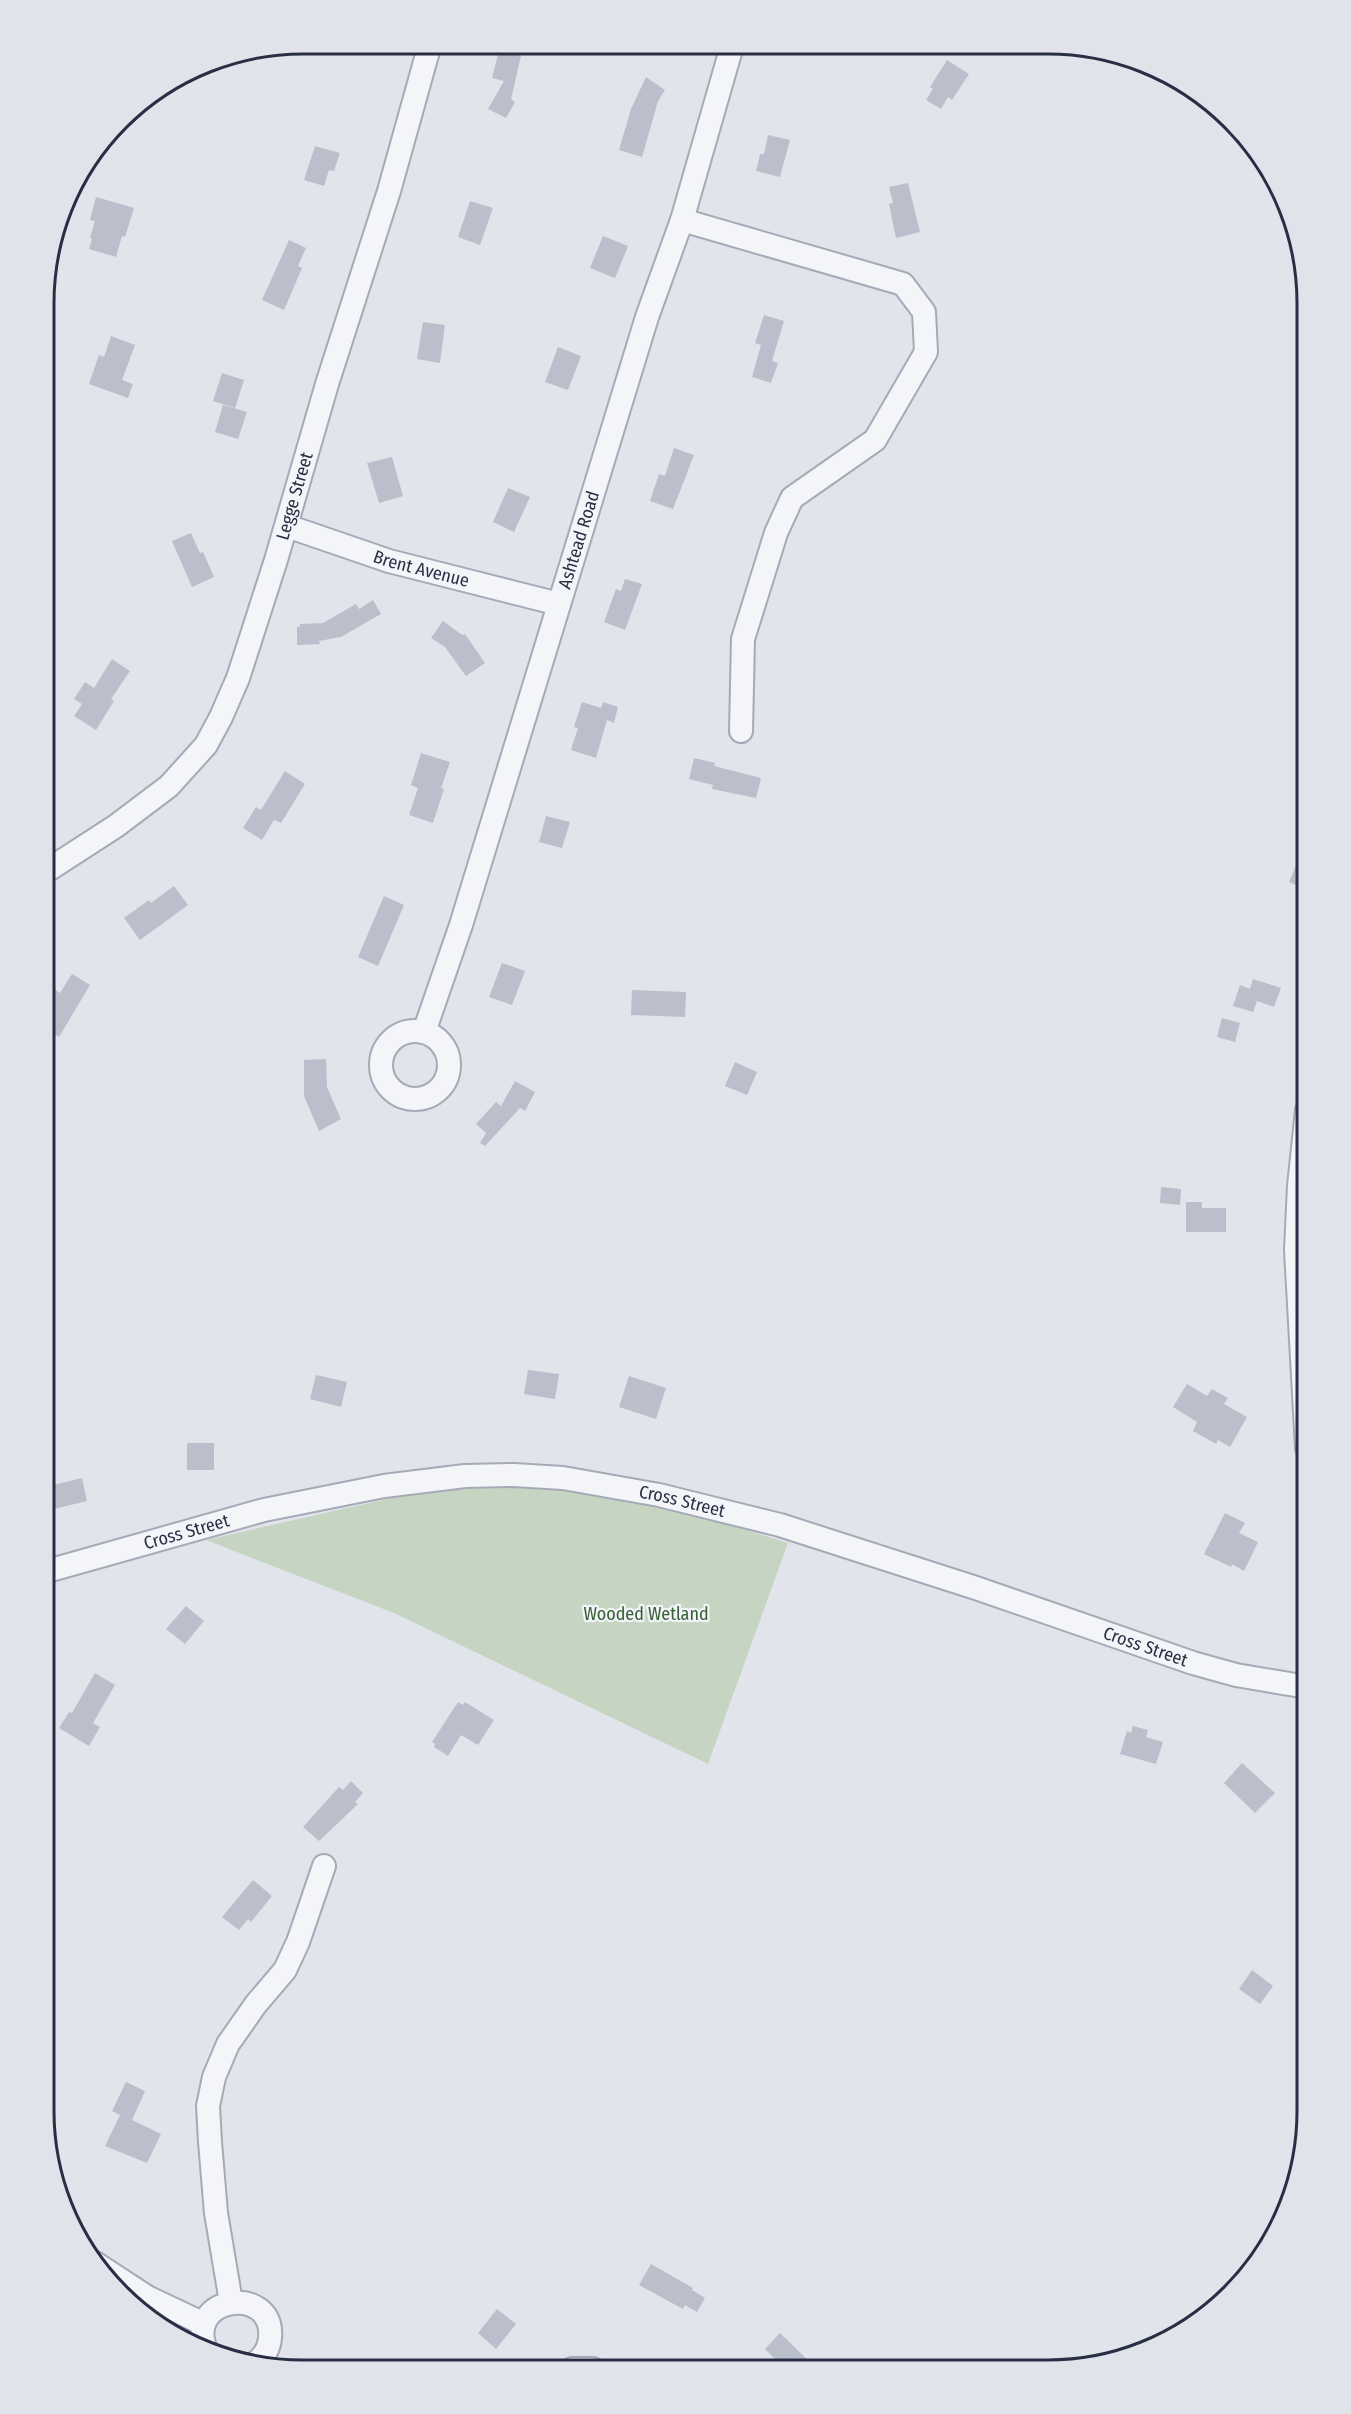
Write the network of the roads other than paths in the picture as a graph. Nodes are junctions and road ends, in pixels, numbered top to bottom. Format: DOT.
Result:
graph roads {
  1 [pos="427,54"];
  2 [pos="730,54"];
  3 [pos="682,220"];
  4 [pos="287,526"];
  5 [pos="559,604"];
  6 [pos="741,731"];
  7 [pos="54,866"];
  8 [pos="424,1032"];
  9 [pos="1297,1218"];
  10 [pos="1297,1279"];
  11 [pos="54,1569"];
  12 [pos="1297,1685"];
  13 [pos="324,1866"];
  14 [pos="120,2279"];
  15 [pos="231,2302"];
  16 [pos="204,2324"];
  17 [pos="203,2339"];
  18 [pos="262,2357"];
  1 -- 4 [label="street, Legge Street"];
  2 -- 3 [label="street, Ashtead Road"];
  3 -- 5 [label="street, Ashtead Road"];
  3 -- 6 [label="street"];
  4 -- 5 [label="street, Brent Avenue"];
  4 -- 7 [label="street, Legge Street"];
  5 -- 8 [label="street, Ashtead Road"];
  9 -- 10 [label="street"];
  11 -- 12 [label="street, Cross Street"];
  13 -- 15 [label="street"];
  14 -- 16 [label="street"];
  15 -- 16 [label="street"];
  15 -- 18 [label="street"];
  16 -- 17 [label="street"];
}
